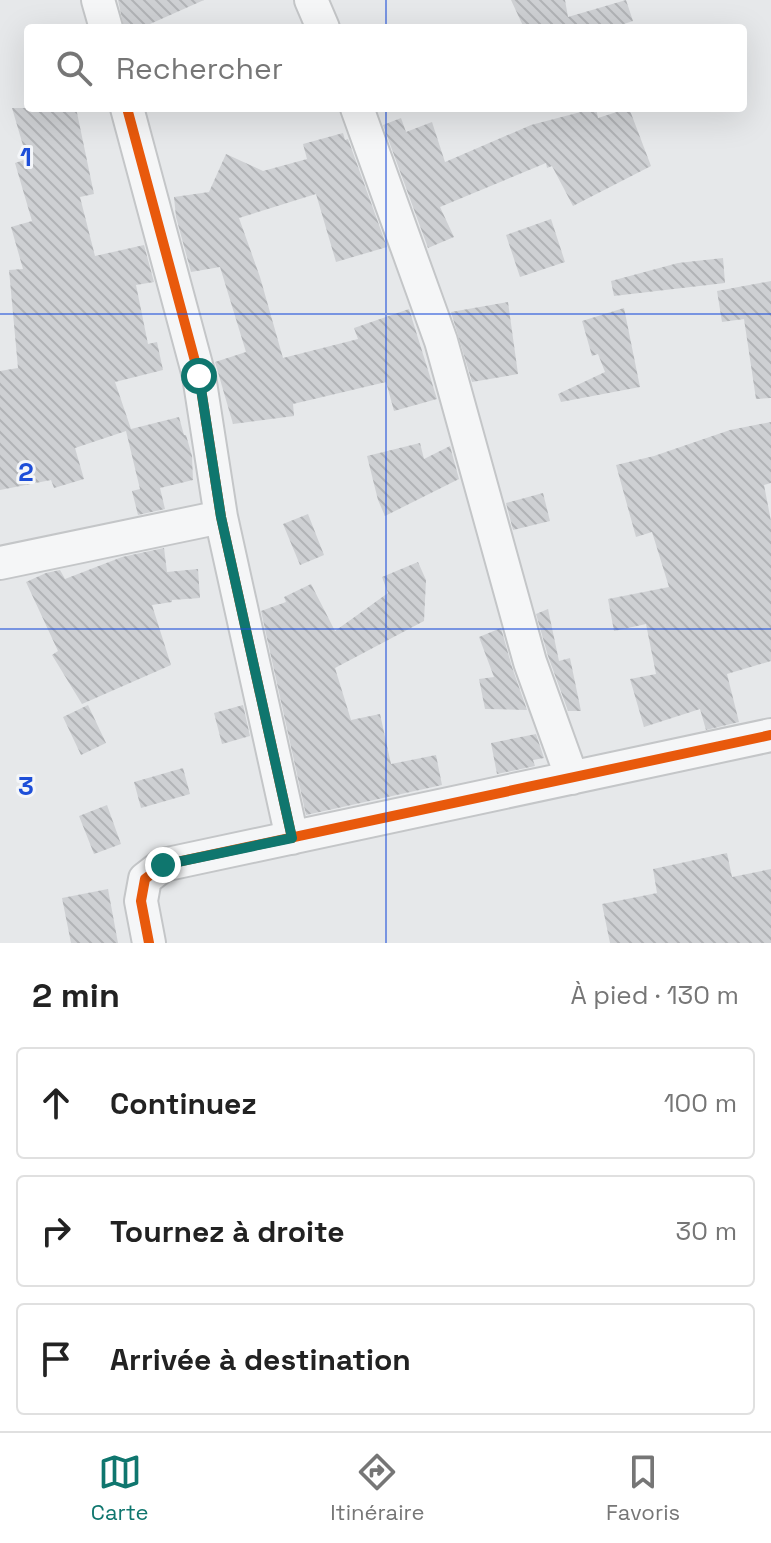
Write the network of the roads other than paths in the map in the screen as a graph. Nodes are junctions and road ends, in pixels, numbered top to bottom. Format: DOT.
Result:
graph roads {
  1 [pos="98,0"];
  2 [pos="311,0"];
  3 [pos="105,24"];
  4 [pos="321,24"];
  5 [pos="128,112"];
  6 [pos="358,112"];
  7 [pos="221,517"];
  8 [pos="0,563"];
  9 [pos="771,735"];
  10 [pos="572,778"];
  11 [pos="292,838"];
  12 [pos="149,943"];
  1 -- 3 [label="street"];
  2 -- 4 [label="street"];
  5 -- 7 [label="street"];
  6 -- 10 [label="street"];
  7 -- 8 [label="street"];
  7 -- 11 [label="street"];
  9 -- 10 [label="street"];
  10 -- 11 [label="street"];
  11 -- 12 [label="street"];
}
